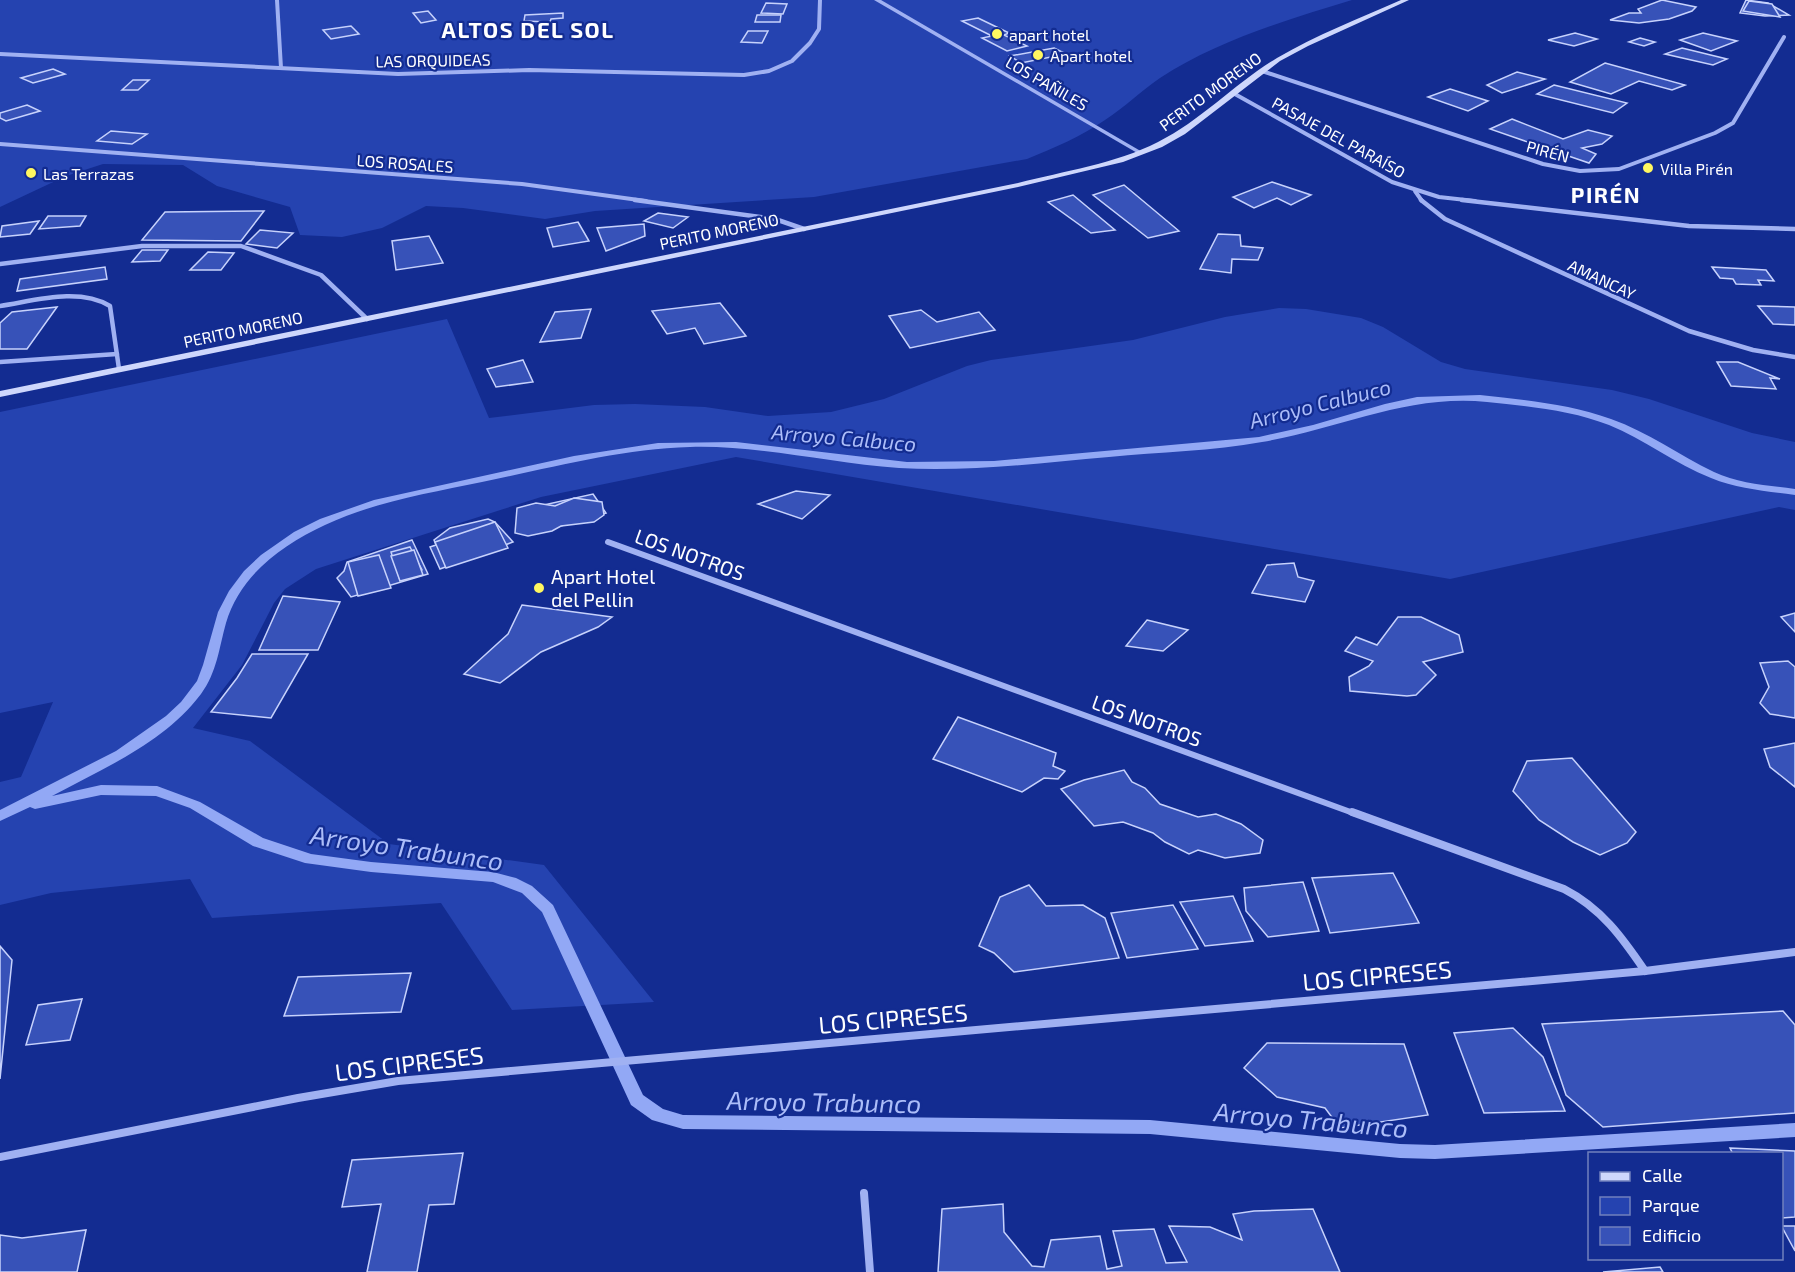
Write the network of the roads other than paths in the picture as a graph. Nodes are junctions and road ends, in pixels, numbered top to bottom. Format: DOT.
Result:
graph roads {
  1 [pos="277,0"];
  2 [pos="820,0"];
  3 [pos="877,0"];
  4 [pos="1406,0"];
  5 [pos="1784,38"];
  6 [pos="0,54"];
  7 [pos="281,68"];
  8 [pos="1262,70"];
  9 [pos="1233,93"];
  10 [pos="0,144"];
  11 [pos="1141,153"];
  12 [pos="1415,191"];
  13 [pos="804,229"];
  14 [pos="1795,229"];
  15 [pos="0,264"];
  16 [pos="0,306"];
  17 [pos="367,318"];
  18 [pos="117,354"];
  19 [pos="1795,357"];
  20 [pos="0,362"];
  21 [pos="119,369"];
  22 [pos="0,394"];
  23 [pos="608,542"];
  24 [pos="1793,955"];
  25 [pos="1645,971"];
  26 [pos="0,1157"];
  27 [pos="864,1193"];
  28 [pos="870,1272"];
  1 -- 7 [label="street"];
  2 -- 7 [label="street, LAS ORQUIDEAS"];
  3 -- 11 [label="street, LOS PAÑILES"];
  4 -- 8 [label="main road, PERITO MORENO"];
  5 -- 8 [label="street, PIRÉN"];
  6 -- 7 [label="street, LAS ORQUIDEAS"];
  8 -- 9 [label="main road, PERITO MORENO"];
  9 -- 11 [label="main road, PERITO MORENO"];
  9 -- 12 [label="street, PASAJE DEL PARAÍSO"];
  10 -- 13 [label="street, LOS ROSALES"];
  11 -- 13 [label="main road, PERITO MORENO"];
  12 -- 14 [label="street, PASAJE DEL PARAÍSO"];
  12 -- 19 [label="street, AMANCAY"];
  13 -- 17 [label="main road, PERITO MORENO"];
  15 -- 17 [label="street"];
  16 -- 18 [label="street"];
  17 -- 21 [label="main road, PERITO MORENO"];
  18 -- 20 [label="street"];
  18 -- 21 [label="street"];
  21 -- 22 [label="main road, PERITO MORENO"];
  23 -- 25 [label="street, LOS NOTROS"];
  24 -- 25 [label="street, LOS CIPRESES"];
  25 -- 26 [label="street, LOS CIPRESES"];
  27 -- 28 [label="street"];
}
